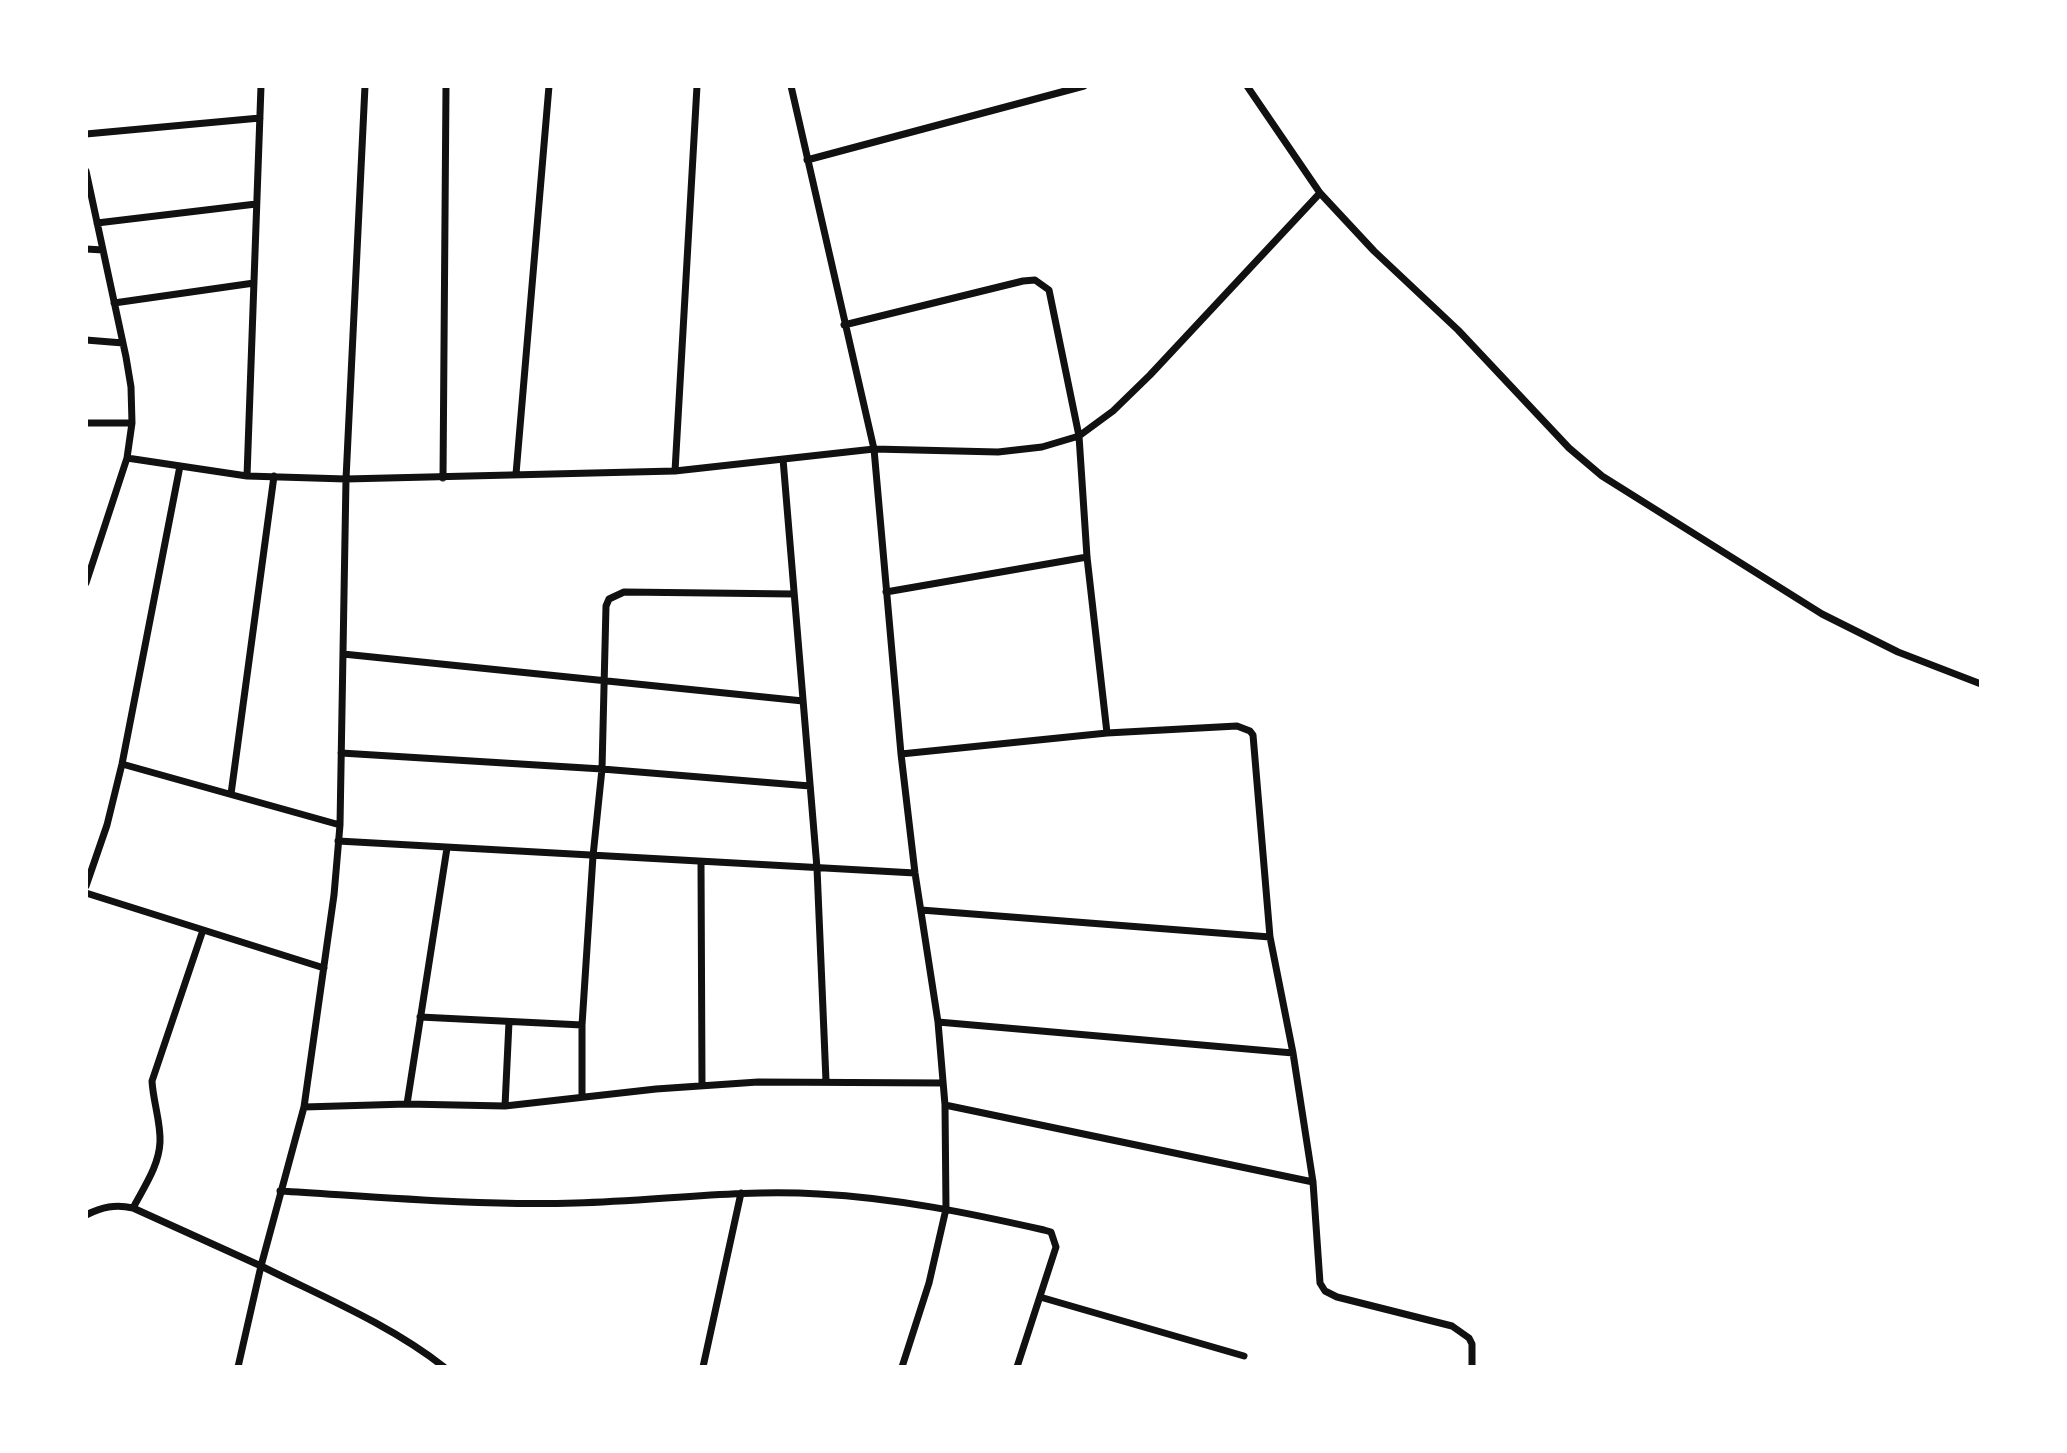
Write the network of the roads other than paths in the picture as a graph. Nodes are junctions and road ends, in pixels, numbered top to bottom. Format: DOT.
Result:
graph roads {
  1 [pos="261,86"];
  2 [pos="365,86"];
  3 [pos="446,86"];
  4 [pos="549,86"];
  5 [pos="697,86"];
  6 [pos="791,86"];
  7 [pos="1084,86"];
  8 [pos="1247,86"];
  9 [pos="260,118"];
  10 [pos="86,134"];
  11 [pos="807,160"];
  12 [pos="86,171"];
  13 [pos="1320,193"];
  14 [pos="256,204"];
  15 [pos="97,223"];
  16 [pos="86,249"];
  17 [pos="103,250"];
  18 [pos="254,283"];
  19 [pos="114,303"];
  20 [pos="844,326"];
  21 [pos="86,340"];
  22 [pos="123,343"];
  23 [pos="86,423"];
  24 [pos="132,423"];
  25 [pos="1079,436"];
  26 [pos="874,449"];
  27 [pos="127,458"];
  28 [pos="783,459"];
  29 [pos="180,466"];
  30 [pos="676,471"];
  31 [pos="516,474"];
  32 [pos="247,476"];
  33 [pos="274,476"];
  34 [pos="443,478"];
  35 [pos="346,479"];
  36 [pos="1087,557"];
  37 [pos="86,583"];
  38 [pos="886,592"];
  39 [pos="794,594"];
  40 [pos="343,654"];
  41 [pos="605,680"];
  42 [pos="1981,684"];
  43 [pos="803,701"];
  44 [pos="1107,733"];
  45 [pos="341,753"];
  46 [pos="901,754"];
  47 [pos="122,764"];
  48 [pos="602,769"];
  49 [pos="810,786"];
  50 [pos="231,794"];
  51 [pos="340,825"];
  52 [pos="338,841"];
  53 [pos="447,848"];
  54 [pos="593,856"];
  55 [pos="701,862"];
  56 [pos="817,868"];
  57 [pos="915,873"];
  58 [pos="86,886"];
  59 [pos="86,893"];
  60 [pos="921,910"];
  61 [pos="203,930"];
  62 [pos="1270,937"];
  63 [pos="324,968"];
  64 [pos="420,1017"];
  65 [pos="509,1022"];
  66 [pos="937,1022"];
  67 [pos="582,1026"];
  68 [pos="1293,1053"];
  69 [pos="826,1081"];
  70 [pos="943,1083"];
  71 [pos="702,1085"];
  72 [pos="582,1097"];
  73 [pos="407,1104"];
  74 [pos="944,1105"];
  75 [pos="505,1106"];
  76 [pos="304,1107"];
  77 [pos="1313,1182"];
  78 [pos="281,1191"];
  79 [pos="741,1193"];
  80 [pos="133,1208"];
  81 [pos="946,1209"];
  82 [pos="86,1215"];
  83 [pos="261,1266"];
  84 [pos="1040,1297"];
  85 [pos="1244,1356"];
  86 [pos="238,1367"];
  87 [pos="444,1367"];
  88 [pos="703,1367"];
  89 [pos="902,1367"];
  90 [pos="1017,1367"];
  91 [pos="1472,1367"];
  1 -- 9 [label="street"];
  2 -- 35 [label="street"];
  3 -- 34 [label="street"];
  4 -- 31 [label="street"];
  5 -- 30 [label="street"];
  6 -- 11 [label="street"];
  7 -- 11 [label="street"];
  8 -- 13 [label="street"];
  9 -- 10 [label="street"];
  9 -- 14 [label="street"];
  11 -- 20 [label="street"];
  12 -- 15 [label="street"];
  13 -- 25 [label="street"];
  13 -- 42 [label="street"];
  14 -- 15 [label="street"];
  14 -- 18 [label="street"];
  15 -- 17 [label="street"];
  16 -- 17 [label="street"];
  17 -- 19 [label="street"];
  18 -- 19 [label="street"];
  18 -- 32 [label="street"];
  19 -- 22 [label="street"];
  20 -- 25 [label="street"];
  20 -- 26 [label="street"];
  21 -- 22 [label="street"];
  22 -- 24 [label="street"];
  23 -- 24 [label="street"];
  24 -- 27 [label="street"];
  25 -- 26 [label="street"];
  25 -- 36 [label="street"];
  26 -- 28 [label="street"];
  26 -- 38 [label="street"];
  27 -- 29 [label="street"];
  27 -- 37 [label="street"];
  28 -- 30 [label="street"];
  28 -- 39 [label="street"];
  29 -- 32 [label="street"];
  29 -- 47 [label="street"];
  30 -- 31 [label="street"];
  31 -- 34 [label="street"];
  32 -- 33 [label="street"];
  33 -- 35 [label="street"];
  33 -- 50 [label="street"];
  34 -- 35 [label="street"];
  35 -- 40 [label="street"];
  36 -- 38 [label="street"];
  36 -- 44 [label="street"];
  38 -- 46 [label="street"];
  39 -- 41 [label="street"];
  39 -- 43 [label="street"];
  40 -- 41 [label="street"];
  40 -- 45 [label="street"];
  41 -- 43 [label="street"];
  41 -- 48 [label="street"];
  43 -- 49 [label="street"];
  44 -- 46 [label="street"];
  44 -- 62 [label="street"];
  45 -- 48 [label="street"];
  45 -- 51 [label="street"];
  46 -- 57 [label="street"];
  47 -- 50 [label="street"];
  47 -- 58 [label="street"];
  48 -- 49 [label="street"];
  48 -- 54 [label="street"];
  49 -- 56 [label="street"];
  50 -- 51 [label="street"];
  51 -- 52 [label="street"];
  52 -- 53 [label="street"];
  52 -- 63 [label="street"];
  53 -- 54 [label="street"];
  53 -- 64 [label="street"];
  54 -- 55 [label="street"];
  54 -- 67 [label="street"];
  55 -- 56 [label="street"];
  55 -- 71 [label="street"];
  56 -- 57 [label="street"];
  56 -- 69 [label="street"];
  57 -- 60 [label="street"];
  59 -- 61 [label="street"];
  60 -- 62 [label="street"];
  60 -- 66 [label="street"];
  61 -- 63 [label="street"];
  61 -- 80 [label="street"];
  62 -- 68 [label="street"];
  63 -- 76 [label="street"];
  64 -- 65 [label="street"];
  64 -- 73 [label="street"];
  65 -- 67 [label="street"];
  65 -- 75 [label="street"];
  66 -- 68 [label="street"];
  66 -- 70 [label="street"];
  67 -- 72 [label="street"];
  68 -- 77 [label="street"];
  69 -- 70 [label="street"];
  69 -- 71 [label="street"];
  70 -- 74 [label="street"];
  71 -- 72 [label="street"];
  72 -- 75 [label="street"];
  73 -- 75 [label="street"];
  73 -- 76 [label="street"];
  74 -- 77 [label="street"];
  74 -- 81 [label="street"];
  76 -- 78 [label="street"];
  77 -- 91 [label="street"];
  78 -- 79 [label="street"];
  78 -- 83 [label="street"];
  79 -- 81 [label="street"];
  79 -- 88 [label="street"];
  80 -- 82 [label="street"];
  80 -- 83 [label="street"];
  81 -- 84 [label="street"];
  81 -- 89 [label="street"];
  83 -- 86 [label="street"];
  83 -- 87 [label="street"];
  84 -- 85 [label="street"];
  84 -- 90 [label="street"];
}
